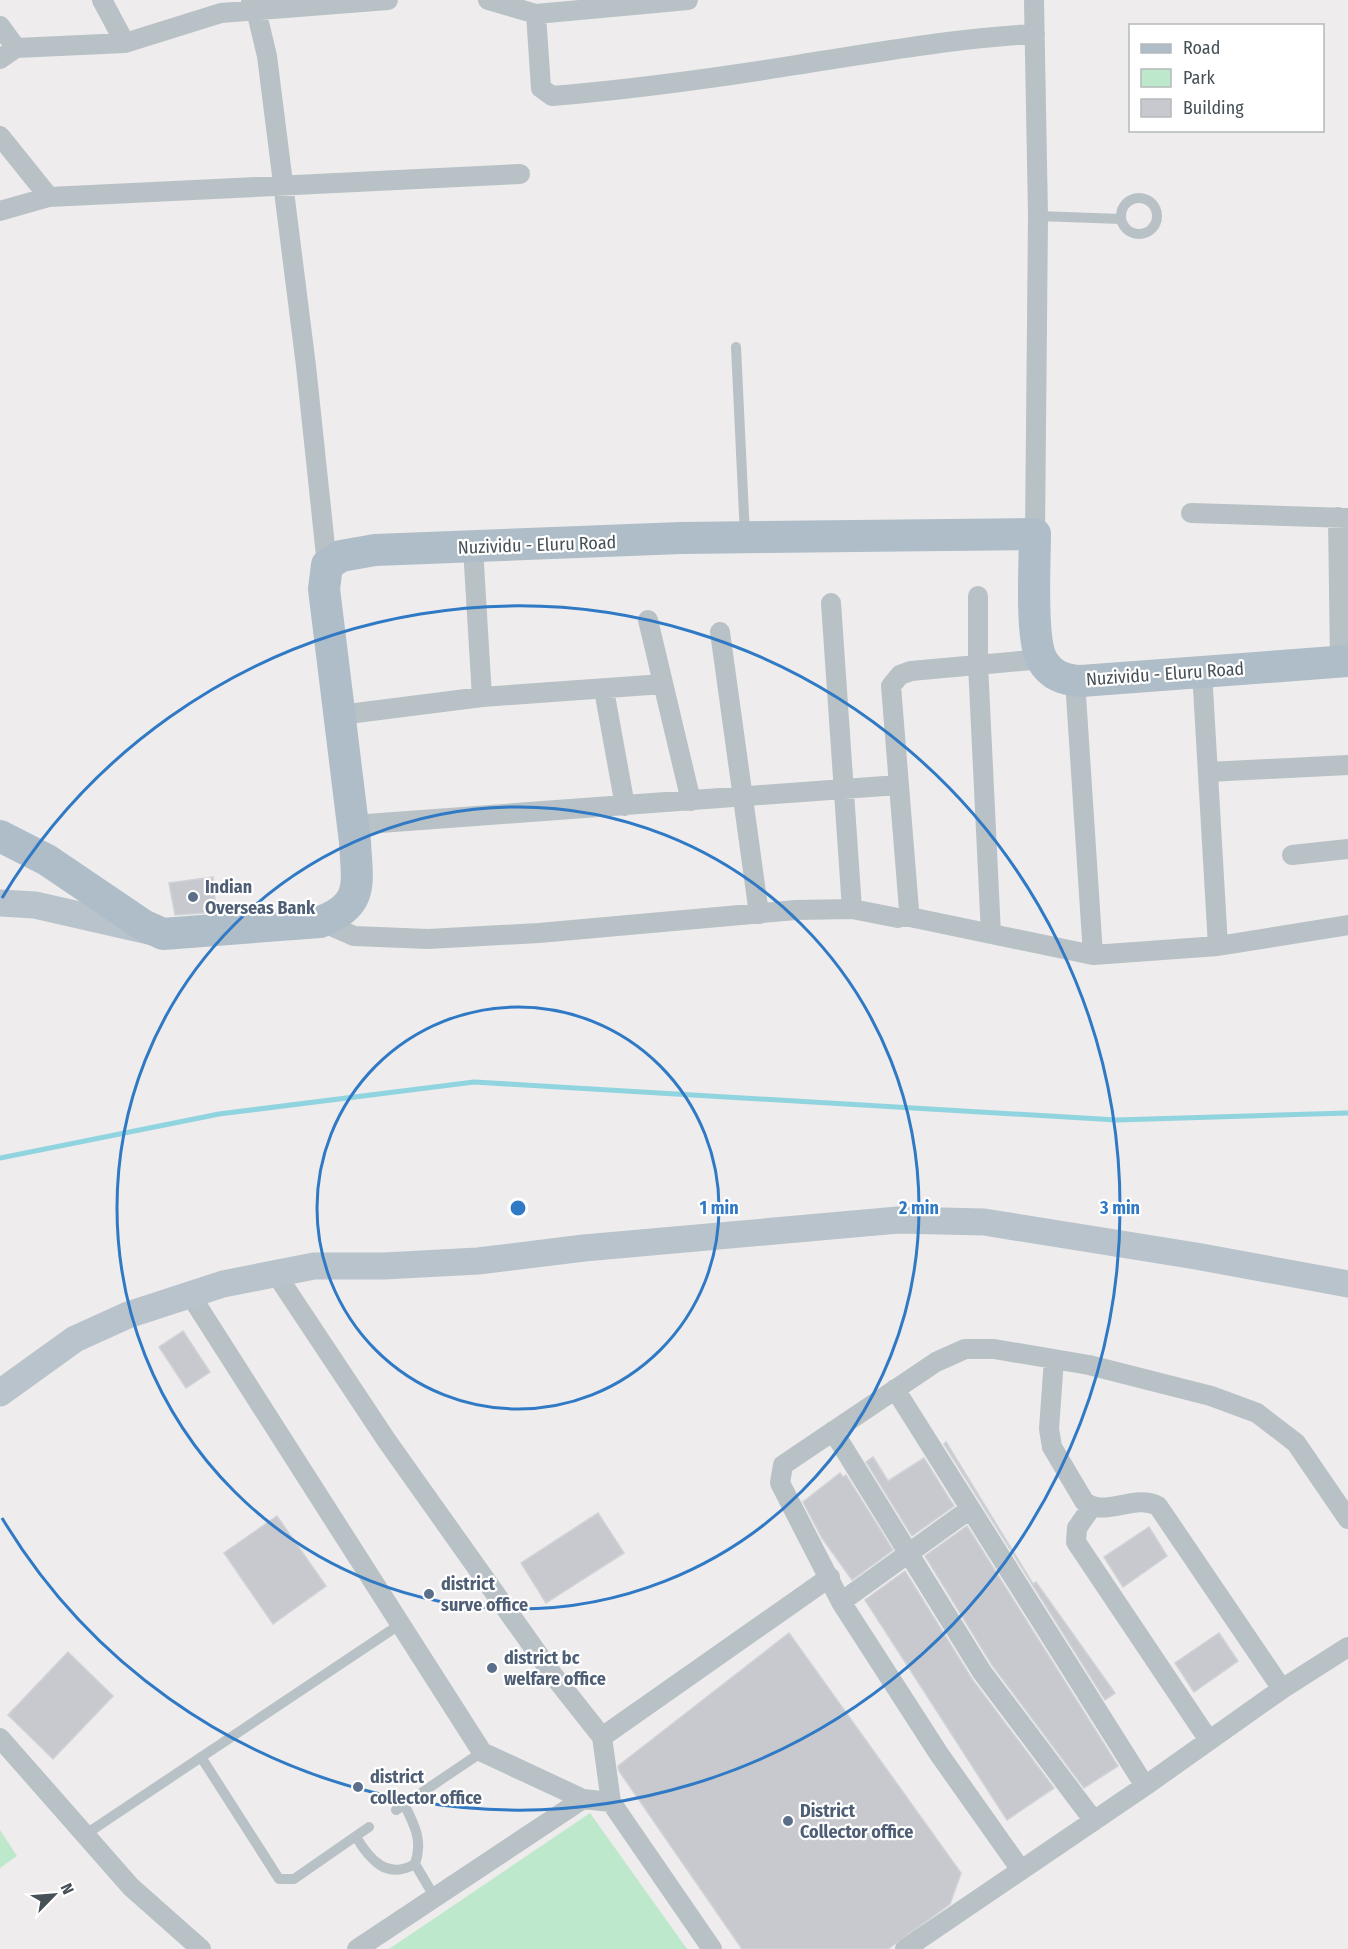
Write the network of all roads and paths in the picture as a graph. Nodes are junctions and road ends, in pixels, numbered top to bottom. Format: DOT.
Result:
graph roads {
  1 [pos="102,0"];
  2 [pos="388,0"];
  3 [pos="488,0"];
  4 [pos="688,0"];
  5 [pos="1034,0"];
  6 [pos="253,5"];
  7 [pos="536,14"];
  8 [pos="0,26"];
  9 [pos="1035,34"];
  10 [pos="125,43"];
  11 [pos="16,48"];
  12 [pos="0,60"];
  13 [pos="0,136"];
  14 [pos="520,174"];
  15 [pos="283,184"];
  16 [pos="49,197"];
  17 [pos="0,211"];
  18 [pos="1038,216"];
  19 [pos="1121,219"];
  20 [pos="736,347"];
  21 [pos="1191,513"];
  22 [pos="1343,518"];
  23 [pos="1035,534"];
  24 [pos="746,537"];
  25 [pos="473,548"];
  26 [pos="327,565"];
  27 [pos="978,596"];
  28 [pos="831,603"];
  29 [pos="648,620"];
  30 [pos="720,632"];
  31 [pos="1042,659"];
  32 [pos="1344,661"];
  33 [pos="978,664"];
  34 [pos="1202,671"];
  35 [pos="1075,680"];
  36 [pos="663,684"];
  37 [pos="604,690"];
  38 [pos="482,697"];
  39 [pos="340,715"];
  40 [pos="1348,765"];
  41 [pos="1208,772"];
  42 [pos="898,785"];
  43 [pos="842,790"];
  44 [pos="742,797"];
  45 [pos="691,801"];
  46 [pos="625,806"];
  47 [pos="353,825"];
  48 [pos="0,836"];
  49 [pos="1348,849"];
  50 [pos="1292,855"];
  51 [pos="0,903"];
  52 [pos="852,909"];
  53 [pos="759,914"];
  54 [pos="905,916"];
  55 [pos="320,921"];
  56 [pos="1348,925"];
  57 [pos="163,934"];
  58 [pos="991,934"];
  59 [pos="1218,946"];
  60 [pos="1093,955"];
  61 [pos="276,1274"];
  62 [pos="1348,1284"];
  63 [pos="191,1296"];
  64 [pos="1054,1359"];
  65 [pos="895,1389"];
  66 [pos="0,1393"];
  67 [pos="833,1431"];
  68 [pos="1091,1508"];
  69 [pos="970,1509"];
  70 [pos="1348,1519"];
  71 [pos="908,1553"];
  72 [pos="830,1577"];
  73 [pos="841,1602"];
  74 [pos="399,1625"];
  75 [pos="1348,1647"];
  76 [pos="1282,1689"];
  77 [pos="602,1737"];
  78 [pos="0,1738"];
  79 [pos="1208,1739"];
  80 [pos="482,1752"];
  81 [pos="201,1757"];
  82 [pos="1145,1786"];
  83 [pos="583,1799"];
  84 [pos="611,1802"];
  85 [pos="1094,1821"];
  86 [pos="369,1827"];
  87 [pos="86,1834"];
  88 [pos="356,1837"];
  89 [pos="415,1864"];
  90 [pos="1021,1870"];
  91 [pos="434,1896"];
  92 [pos="201,1949"];
  93 [pos="357,1949"];
  94 [pos="711,1949"];
  95 [pos="905,1949"];
  1 -- 10 [label="street"];
  2 -- 6 [label="street"];
  3 -- 7 [label="street"];
  4 -- 7 [label="street"];
  5 -- 9 [label="street"];
  6 -- 10 [label="street"];
  6 -- 15 [label="street"];
  7 -- 9 [label="street"];
  8 -- 11 [label="street"];
  9 -- 18 [label="street"];
  10 -- 11 [label="street"];
  11 -- 12 [label="street"];
  13 -- 16 [label="street"];
  14 -- 15 [label="street"];
  15 -- 16 [label="street"];
  15 -- 26 [label="street"];
  16 -- 17 [label="street"];
  18 -- 19 [label="lane"];
  18 -- 23 [label="street"];
  20 -- 24 [label="lane"];
  21 -- 22 [label="street"];
  22 -- 32 [label="street"];
  23 -- 24 [label="main road, Nuzividu - Eluru Road"];
  23 -- 31 [label="main road"];
  24 -- 25 [label="main road, Nuzividu - Eluru Road"];
  25 -- 26 [label="main road, Nuzividu - Eluru Road"];
  25 -- 38 [label="street"];
  26 -- 39 [label="main road"];
  27 -- 33 [label="street"];
  28 -- 43 [label="street"];
  29 -- 36 [label="street"];
  30 -- 44 [label="street"];
  31 -- 33 [label="street"];
  31 -- 35 [label="main road, Nuzividu - Eluru Road"];
  32 -- 34 [label="main road, Nuzividu - Eluru Road"];
  33 -- 42 [label="street"];
  33 -- 58 [label="street"];
  34 -- 35 [label="main road, Nuzividu - Eluru Road"];
  34 -- 41 [label="street"];
  35 -- 60 [label="street"];
  36 -- 37 [label="street"];
  36 -- 45 [label="street"];
  37 -- 38 [label="street"];
  37 -- 46 [label="street"];
  38 -- 39 [label="street"];
  39 -- 47 [label="main road"];
  40 -- 41 [label="street"];
  41 -- 59 [label="street"];
  42 -- 43 [label="street"];
  42 -- 54 [label="street"];
  43 -- 44 [label="street"];
  43 -- 52 [label="street"];
  44 -- 45 [label="street"];
  44 -- 53 [label="street"];
  45 -- 46 [label="street"];
  46 -- 47 [label="street"];
  47 -- 55 [label="main road"];
  48 -- 57 [label="main road"];
  49 -- 50 [label="street"];
  51 -- 57 [label="street"];
  52 -- 53 [label="street"];
  52 -- 54 [label="street"];
  53 -- 55 [label="street"];
  54 -- 58 [label="street"];
  55 -- 57 [label="main road"];
  56 -- 59 [label="street"];
  58 -- 60 [label="street"];
  59 -- 60 [label="street"];
  61 -- 62 [label="street"];
  61 -- 63 [label="street"];
  61 -- 77 [label="street"];
  63 -- 66 [label="street"];
  63 -- 74 [label="street"];
  64 -- 65 [label="street"];
  64 -- 68 [label="street"];
  64 -- 70 [label="street"];
  65 -- 67 [label="street"];
  65 -- 69 [label="street"];
  67 -- 71 [label="street"];
  67 -- 72 [label="street"];
  68 -- 76 [label="street"];
  68 -- 79 [label="street"];
  69 -- 71 [label="street"];
  69 -- 82 [label="street"];
  71 -- 73 [label="street"];
  71 -- 85 [label="street"];
  72 -- 73 [label="street"];
  72 -- 77 [label="street"];
  73 -- 90 [label="street"];
  74 -- 80 [label="street"];
  74 -- 81 [label="lane"];
  75 -- 76 [label="street"];
  76 -- 79 [label="street"];
  77 -- 84 [label="street"];
  78 -- 87 [label="street"];
  79 -- 82 [label="street"];
  80 -- 83 [label="street"];
  80 -- 89 [label="lane"];
  81 -- 87 [label="lane"];
  81 -- 88 [label="lane"];
  82 -- 85 [label="street"];
  83 -- 84 [label="street"];
  83 -- 91 [label="street"];
  84 -- 94 [label="street"];
  85 -- 90 [label="street"];
  86 -- 88 [label="lane"];
  87 -- 92 [label="street"];
  88 -- 89 [label="lane"];
  89 -- 91 [label="lane"];
  90 -- 95 [label="street"];
  91 -- 93 [label="street"];
}
